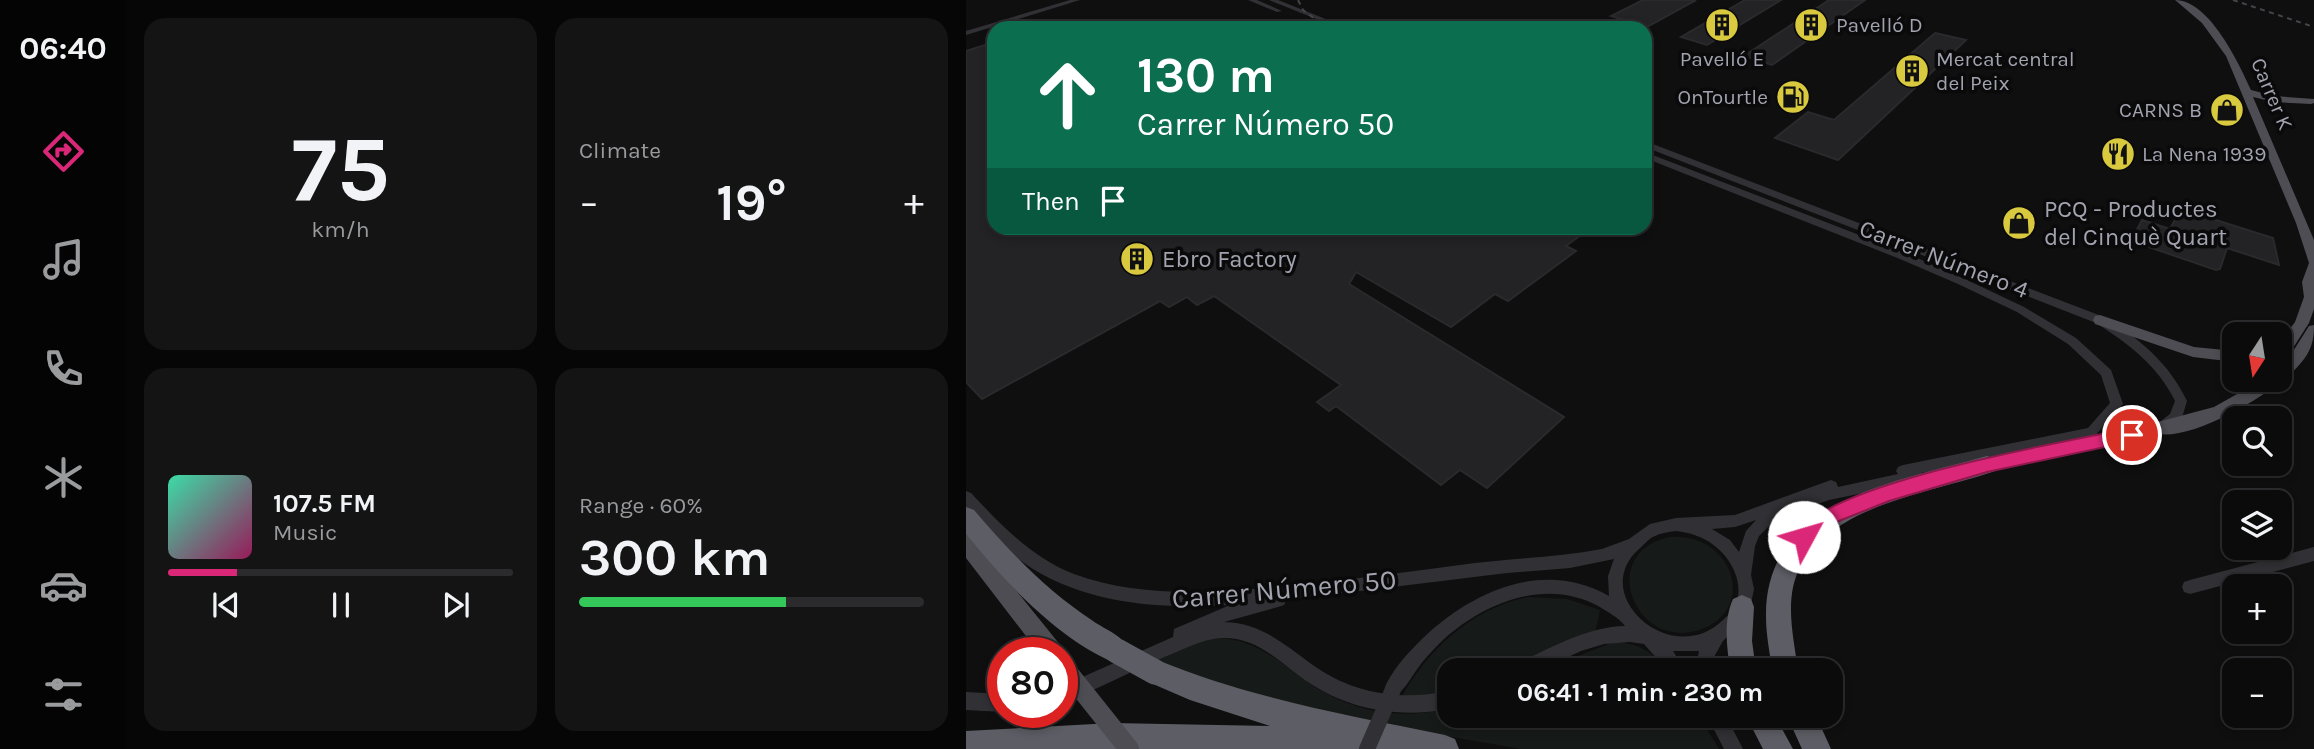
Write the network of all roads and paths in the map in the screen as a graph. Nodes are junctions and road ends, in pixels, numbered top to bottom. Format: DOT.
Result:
graph roads {
  1 [pos="1065,0"];
  2 [pos="1077,0"];
  3 [pos="1251,0"];
  4 [pos="2179,0"];
  5 [pos="1300,2"];
  6 [pos="1281,4"];
  7 [pos="1304,12"];
  8 [pos="998,21"];
  9 [pos="1002,21"];
  10 [pos="1310,21"];
  11 [pos="1327,21"];
  12 [pos="987,24"];
  13 [pos="987,25"];
  14 [pos="966,31"];
  15 [pos="2238,72"];
  16 [pos="2246,92"];
  17 [pos="2292,99"];
  18 [pos="2313,101"];
  19 [pos="2257,117"];
  20 [pos="1652,147"];
  21 [pos="1652,158"];
  22 [pos="2311,244"];
  23 [pos="2314,269"];
  24 [pos="2313,296"];
  25 [pos="2101,320"];
  26 [pos="2314,330"];
  27 [pos="2292,338"];
  28 [pos="2222,355"];
  29 [pos="2292,363"];
  30 [pos="2254,392"];
  31 [pos="2160,428"];
  32 [pos="1987,464"];
  33 [pos="966,497"];
  34 [pos="966,517"];
  35 [pos="1679,525"];
  36 [pos="966,543"];
  37 [pos="1631,545"];
  38 [pos="2314,554"];
  39 [pos="966,564"];
  40 [pos="1744,573"];
  41 [pos="998,582"];
  42 [pos="2190,587"];
  43 [pos="1343,588"];
  44 [pos="1742,607"];
  45 [pos="1627,617"];
  46 [pos="1041,637"];
  47 [pos="1649,637"];
  48 [pos="1717,637"];
  49 [pos="1551,658"];
  50 [pos="1667,658"];
  51 [pos="1706,658"];
  52 [pos="1741,658"];
  53 [pos="1783,658"];
  54 [pos="1151,663"];
  55 [pos="1078,685"];
  56 [pos="1394,687"];
  57 [pos="1078,689"];
  58 [pos="966,701"];
  59 [pos="1437,701"];
  60 [pos="987,702"];
  61 [pos="1722,728"];
  62 [pos="1767,728"];
  63 [pos="1806,728"];
  64 [pos="966,745"];
  65 [pos="1129,749"];
  66 [pos="1357,749"];
  67 [pos="1367,749"];
  68 [pos="1445,749"];
  69 [pos="1734,749"];
  70 [pos="1779,749"];
  71 [pos="1816,749"];
  1 -- 8 [label="street"];
  2 -- 9 [label="street"];
  3 -- 6 [label="street"];
  4 -- 15 [label="main road, Carrer K"];
  5 -- 6 [label="street"];
  5 -- 7 [label="street"];
  6 -- 7 [label="street"];
  6 -- 10 [label="street"];
  7 -- 11 [label="street"];
  12 -- 14 [label="street"];
  13 -- 14 [label="street"];
  15 -- 16 [label="main road, Carrer K"];
  15 -- 17 [label="main road"];
  16 -- 17 [label="main road"];
  16 -- 19 [label="main road, Carrer K"];
  17 -- 18 [label="main road"];
  17 -- 19 [label="main road"];
  19 -- 22 [label="main road, Carrer K"];
  20 -- 25 [label="street, Carrer Número 4"];
  21 -- 35 [label="street, Carrer Número 4"];
  22 -- 23 [label="main road, Carrer K"];
  23 -- 24 [label="main road, Carrer K"];
  24 -- 27 [label="main road, Carrer K"];
  25 -- 28 [label="main road"];
  25 -- 31 [label="street, Carrer Número 4"];
  26 -- 29 [label="main road"];
  30 -- 31 [label="main road"];
  31 -- 32 [label="street"];
  32 -- 40 [label="street"];
  32 -- 53 [label="highway"];
  33 -- 43 [label="street, Carrer Número 50"];
  34 -- 54 [label="highway, bridge"];
  35 -- 37 [label="street"];
  35 -- 40 [label="street"];
  36 -- 41 [label="main road"];
  37 -- 43 [label="street, Carrer Número 50"];
  37 -- 45 [label="street"];
  38 -- 42 [label="street"];
  39 -- 41 [label="main road"];
  40 -- 44 [label="street"];
  41 -- 46 [label="main road"];
  43 -- 54 [label="street"];
  44 -- 48 [label="street"];
  44 -- 52 [label="highway"];
  45 -- 47 [label="street"];
  45 -- 56 [label="street"];
  47 -- 48 [label="street"];
  47 -- 49 [label="street"];
  47 -- 50 [label="street"];
  48 -- 51 [label="street"];
  54 -- 57 [label="street"];
  54 -- 59 [label="street"];
  54 -- 68 [label="highway"];
  55 -- 65 [label="main road, bridge"];
  56 -- 67 [label="street, bridge"];
  58 -- 60 [label="street"];
  61 -- 69 [label="street"];
  62 -- 70 [label="highway"];
  63 -- 71 [label="highway"];
  64 -- 66 [label="highway"];
}
